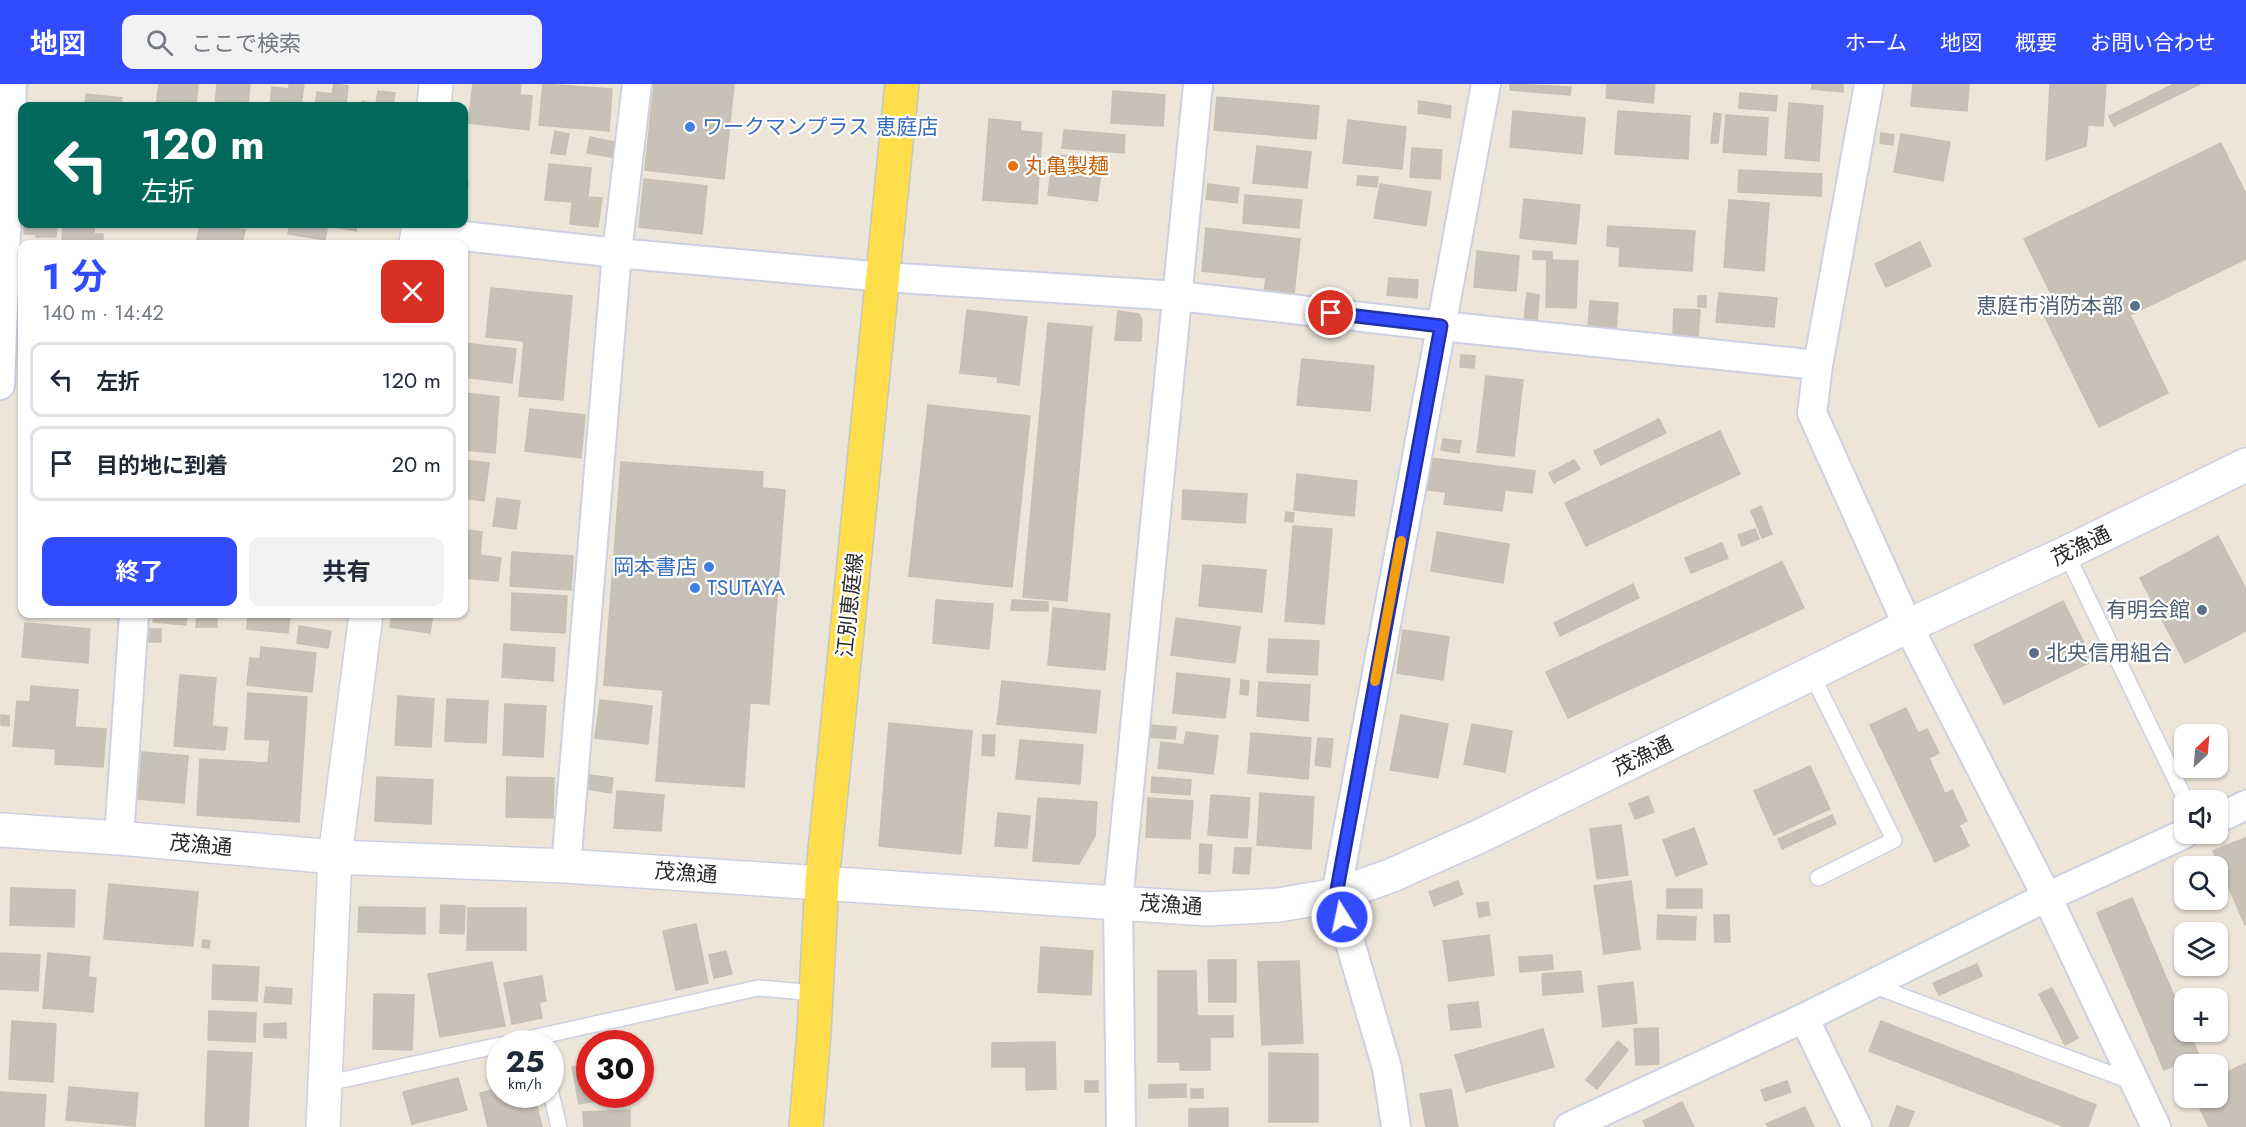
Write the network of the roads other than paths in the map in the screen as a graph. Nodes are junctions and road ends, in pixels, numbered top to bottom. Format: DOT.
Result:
graph roads {
  1 [pos="12,84"];
  2 [pos="436,84"];
  3 [pos="637,84"];
  4 [pos="902,84"];
  5 [pos="1198,84"];
  6 [pos="1486,84"];
  7 [pos="1869,84"];
  8 [pos="434,102"];
  9 [pos="418,233"];
  10 [pos="617,253"];
  11 [pos="884,277"];
  12 [pos="1,296"];
  13 [pos="1178,296"];
  14 [pos="1441,326"];
  15 [pos="1818,365"];
  16 [pos="8,368"];
  17 [pos="2246,465"];
  18 [pos="2066,553"];
  19 [pos="134,618"];
  20 [pos="365,618"];
  21 [pos="1908,626"];
  22 [pos="1811,673"];
  23 [pos="2181,790"];
  24 [pos="2246,805"];
  25 [pos="2228,814"];
  26 [pos="0,830"];
  27 [pos="119,838"];
  28 [pos="2174,839"];
  29 [pos="335,857"];
  30 [pos="566,866"];
  31 [pos="1818,878"];
  32 [pos="822,881"];
  33 [pos="1336,895"];
  34 [pos="2047,897"];
  35 [pos="1118,902"];
  36 [pos="1872,985"];
  37 [pos="816,993"];
  38 [pos="1804,1018"];
  39 [pos="564,1034"];
  40 [pos="486,1048"];
  41 [pos="2135,1083"];
  42 [pos="324,1084"];
  43 [pos="554,1108"];
  44 [pos="1580,1124"];
  45 [pos="323,1127"];
  46 [pos="559,1127"];
  47 [pos="806,1127"];
  48 [pos="1121,1127"];
  49 [pos="1396,1127"];
  50 [pos="1857,1127"];
  51 [pos="2156,1127"];
  1 -- 12 [label="street"];
  2 -- 8 [label="street"];
  3 -- 10 [label="street"];
  4 -- 11 [label="main road, 江別恵庭線"];
  5 -- 13 [label="street"];
  6 -- 14 [label="street"];
  7 -- 15 [label="street"];
  9 -- 10 [label="street"];
  10 -- 11 [label="street"];
  10 -- 30 [label="street"];
  11 -- 13 [label="street"];
  11 -- 32 [label="main road, 江別恵庭線"];
  12 -- 16 [label="street"];
  13 -- 14 [label="street"];
  13 -- 35 [label="street"];
  14 -- 15 [label="street"];
  14 -- 33 [label="street"];
  15 -- 21 [label="street"];
  17 -- 18 [label="street, 茂漁通"];
  18 -- 21 [label="street, 茂漁通"];
  18 -- 23 [label="lane"];
  19 -- 27 [label="street"];
  20 -- 29 [label="street"];
  21 -- 22 [label="street, 茂漁通"];
  21 -- 34 [label="street"];
  22 -- 31 [label="lane"];
  22 -- 33 [label="street, 茂漁通"];
  24 -- 25 [label="street"];
  26 -- 27 [label="street, 茂漁通"];
  27 -- 29 [label="street, 茂漁通"];
  28 -- 34 [label="street"];
  29 -- 30 [label="street, 茂漁通"];
  29 -- 42 [label="street"];
  30 -- 32 [label="street, 茂漁通"];
  32 -- 35 [label="street, 茂漁通"];
  32 -- 37 [label="main road, 江別恵庭線"];
  33 -- 35 [label="street, 茂漁通"];
  33 -- 49 [label="street"];
  34 -- 36 [label="street"];
  34 -- 41 [label="street"];
  35 -- 48 [label="street"];
  36 -- 38 [label="street"];
  36 -- 41 [label="lane"];
  37 -- 39 [label="lane"];
  37 -- 47 [label="main road, 江別恵庭線"];
  38 -- 44 [label="street"];
  38 -- 50 [label="street"];
  40 -- 42 [label="lane"];
  41 -- 51 [label="street"];
  42 -- 45 [label="street"];
  43 -- 46 [label="lane"];
}
